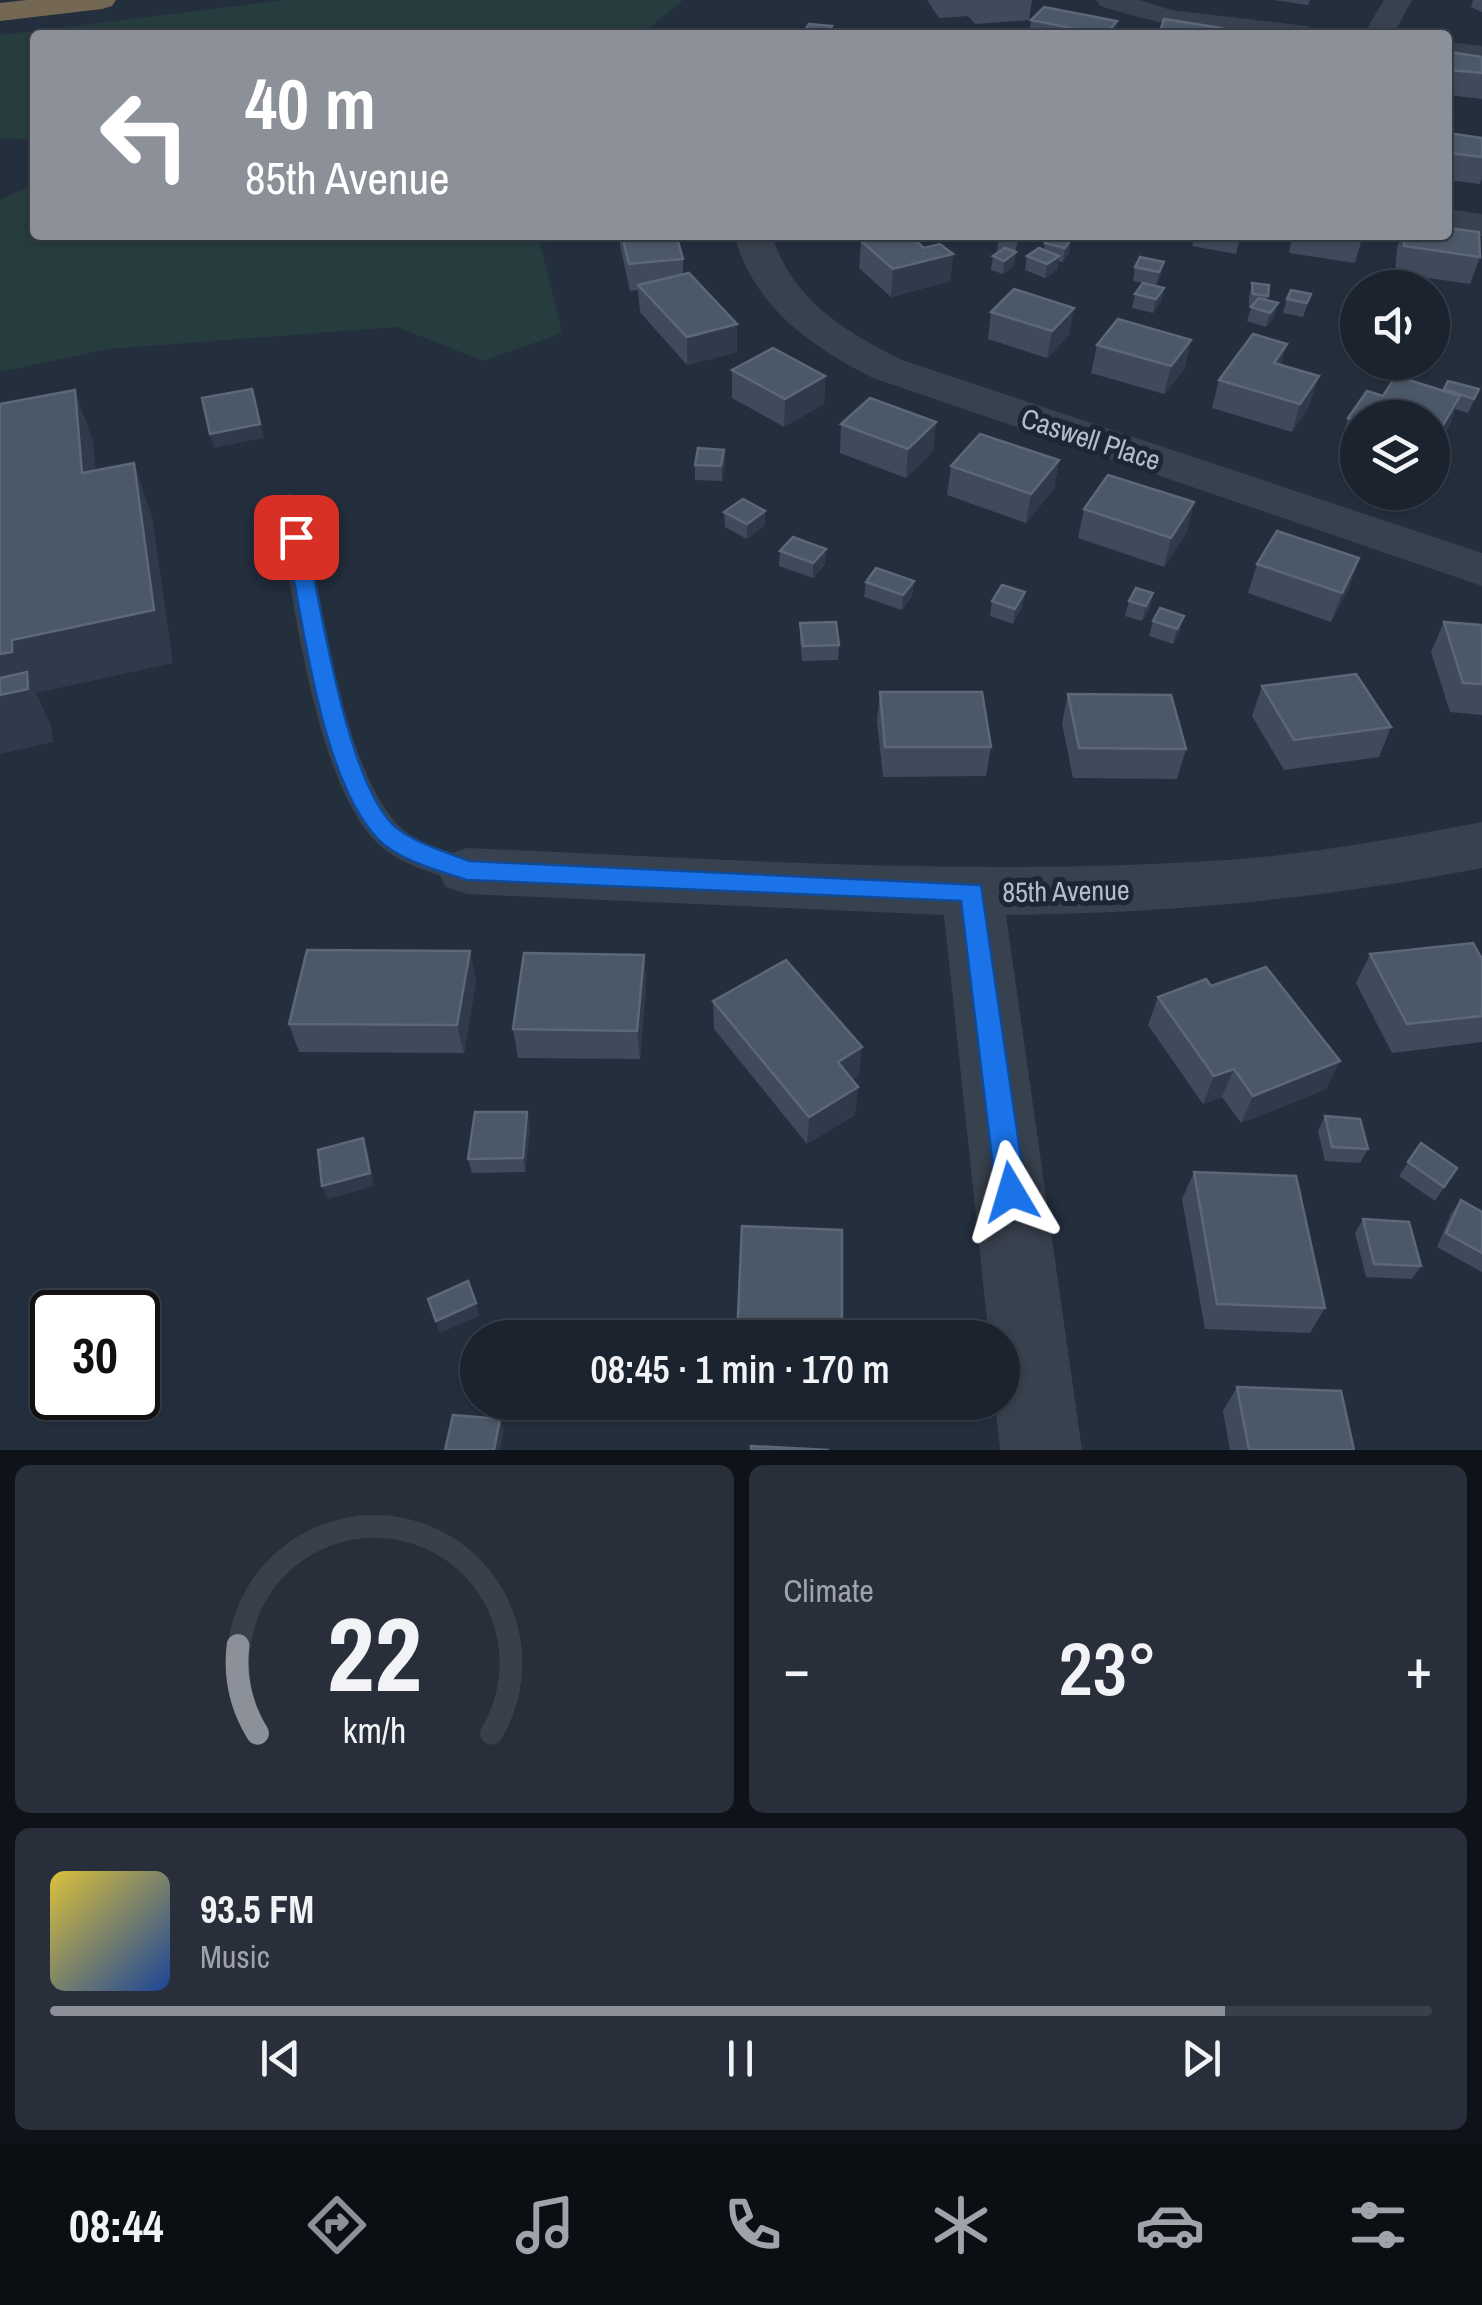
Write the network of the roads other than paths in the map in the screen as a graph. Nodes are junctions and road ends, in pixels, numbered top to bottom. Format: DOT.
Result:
graph roads {
  1 [pos="102,0"];
  2 [pos="1110,0"];
  3 [pos="1398,0"];
  4 [pos="0,12"];
  5 [pos="1265,30"];
  6 [pos="1381,30"];
  7 [pos="1452,52"];
  8 [pos="1482,56"];
  9 [pos="1452,221"];
  10 [pos="1482,225"];
  11 [pos="754,240"];
  12 [pos="289,501"];
  13 [pos="1482,570"];
  14 [pos="1482,845"];
  15 [pos="467,871"];
  16 [pos="972,892"];
  17 [pos="1041,1450"];
  1 -- 4 [label="highway"];
  2 -- 5 [label="street"];
  3 -- 6 [label="street"];
  7 -- 8 [label="street"];
  9 -- 10 [label="street"];
  11 -- 13 [label="street, Caswell Place"];
  12 -- 15 [label="lane"];
  14 -- 16 [label="street, 85th Avenue"];
  15 -- 16 [label="street, 85th Avenue"];
  16 -- 17 [label="street"];
}
